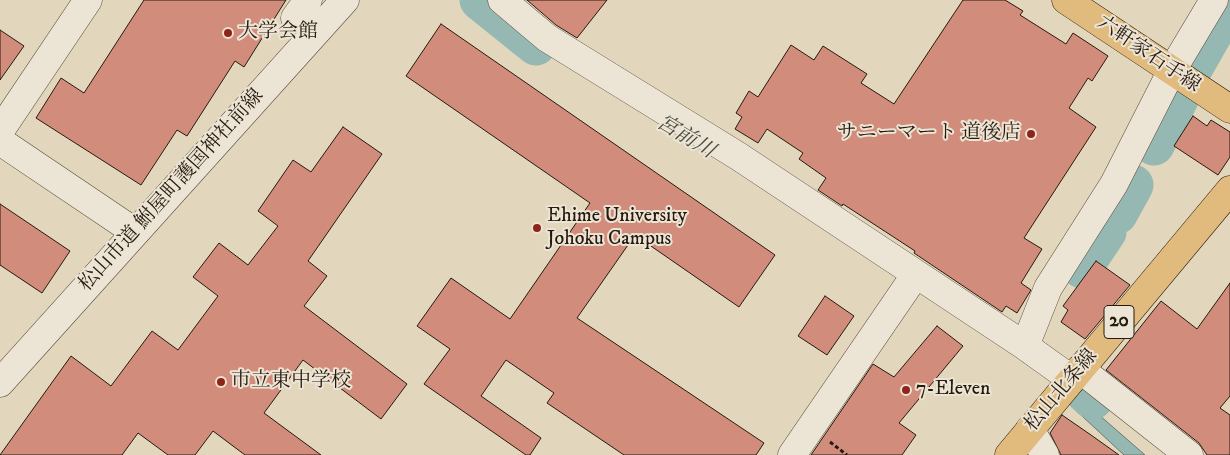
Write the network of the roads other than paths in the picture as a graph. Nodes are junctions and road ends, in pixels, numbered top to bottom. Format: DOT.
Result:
graph roads {
  1 [pos="88,0"];
  2 [pos="345,0"];
  3 [pos="502,0"];
  4 [pos="1066,0"];
  5 [pos="1214,0"];
  6 [pos="1171,72"];
  7 [pos="1230,109"];
  8 [pos="0,131"];
  9 [pos="0,141"];
  10 [pos="1230,190"];
  11 [pos="134,232"];
  12 [pos="916,274"];
  13 [pos="1024,346"];
  14 [pos="1076,374"];
  15 [pos="0,383"];
  16 [pos="1030,429"];
  17 [pos="792,455"];
  18 [pos="1009,455"];
  19 [pos="1045,455"];
  20 [pos="1189,455"];
  1 -- 8 [label="street"];
  2 -- 11 [label="street, 松山市道 鮒屋町護国神社前線"];
  3 -- 12 [label="street"];
  4 -- 6 [label="main road, 六軒家石手線"];
  5 -- 6 [label="street"];
  6 -- 7 [label="main road, 六軒家石手線"];
  6 -- 13 [label="street"];
  9 -- 11 [label="street"];
  10 -- 14 [label="main road, 松山北条線 / 20"];
  11 -- 15 [label="street, 松山市道 鮒屋町護国神社前線"];
  12 -- 13 [label="street"];
  12 -- 17 [label="street"];
  13 -- 14 [label="street"];
  14 -- 16 [label="main road, 松山北条線 / 20"];
  14 -- 20 [label="street"];
  16 -- 18 [label="main road, 松山北条線 / 20"];
  16 -- 19 [label="street"];
}
